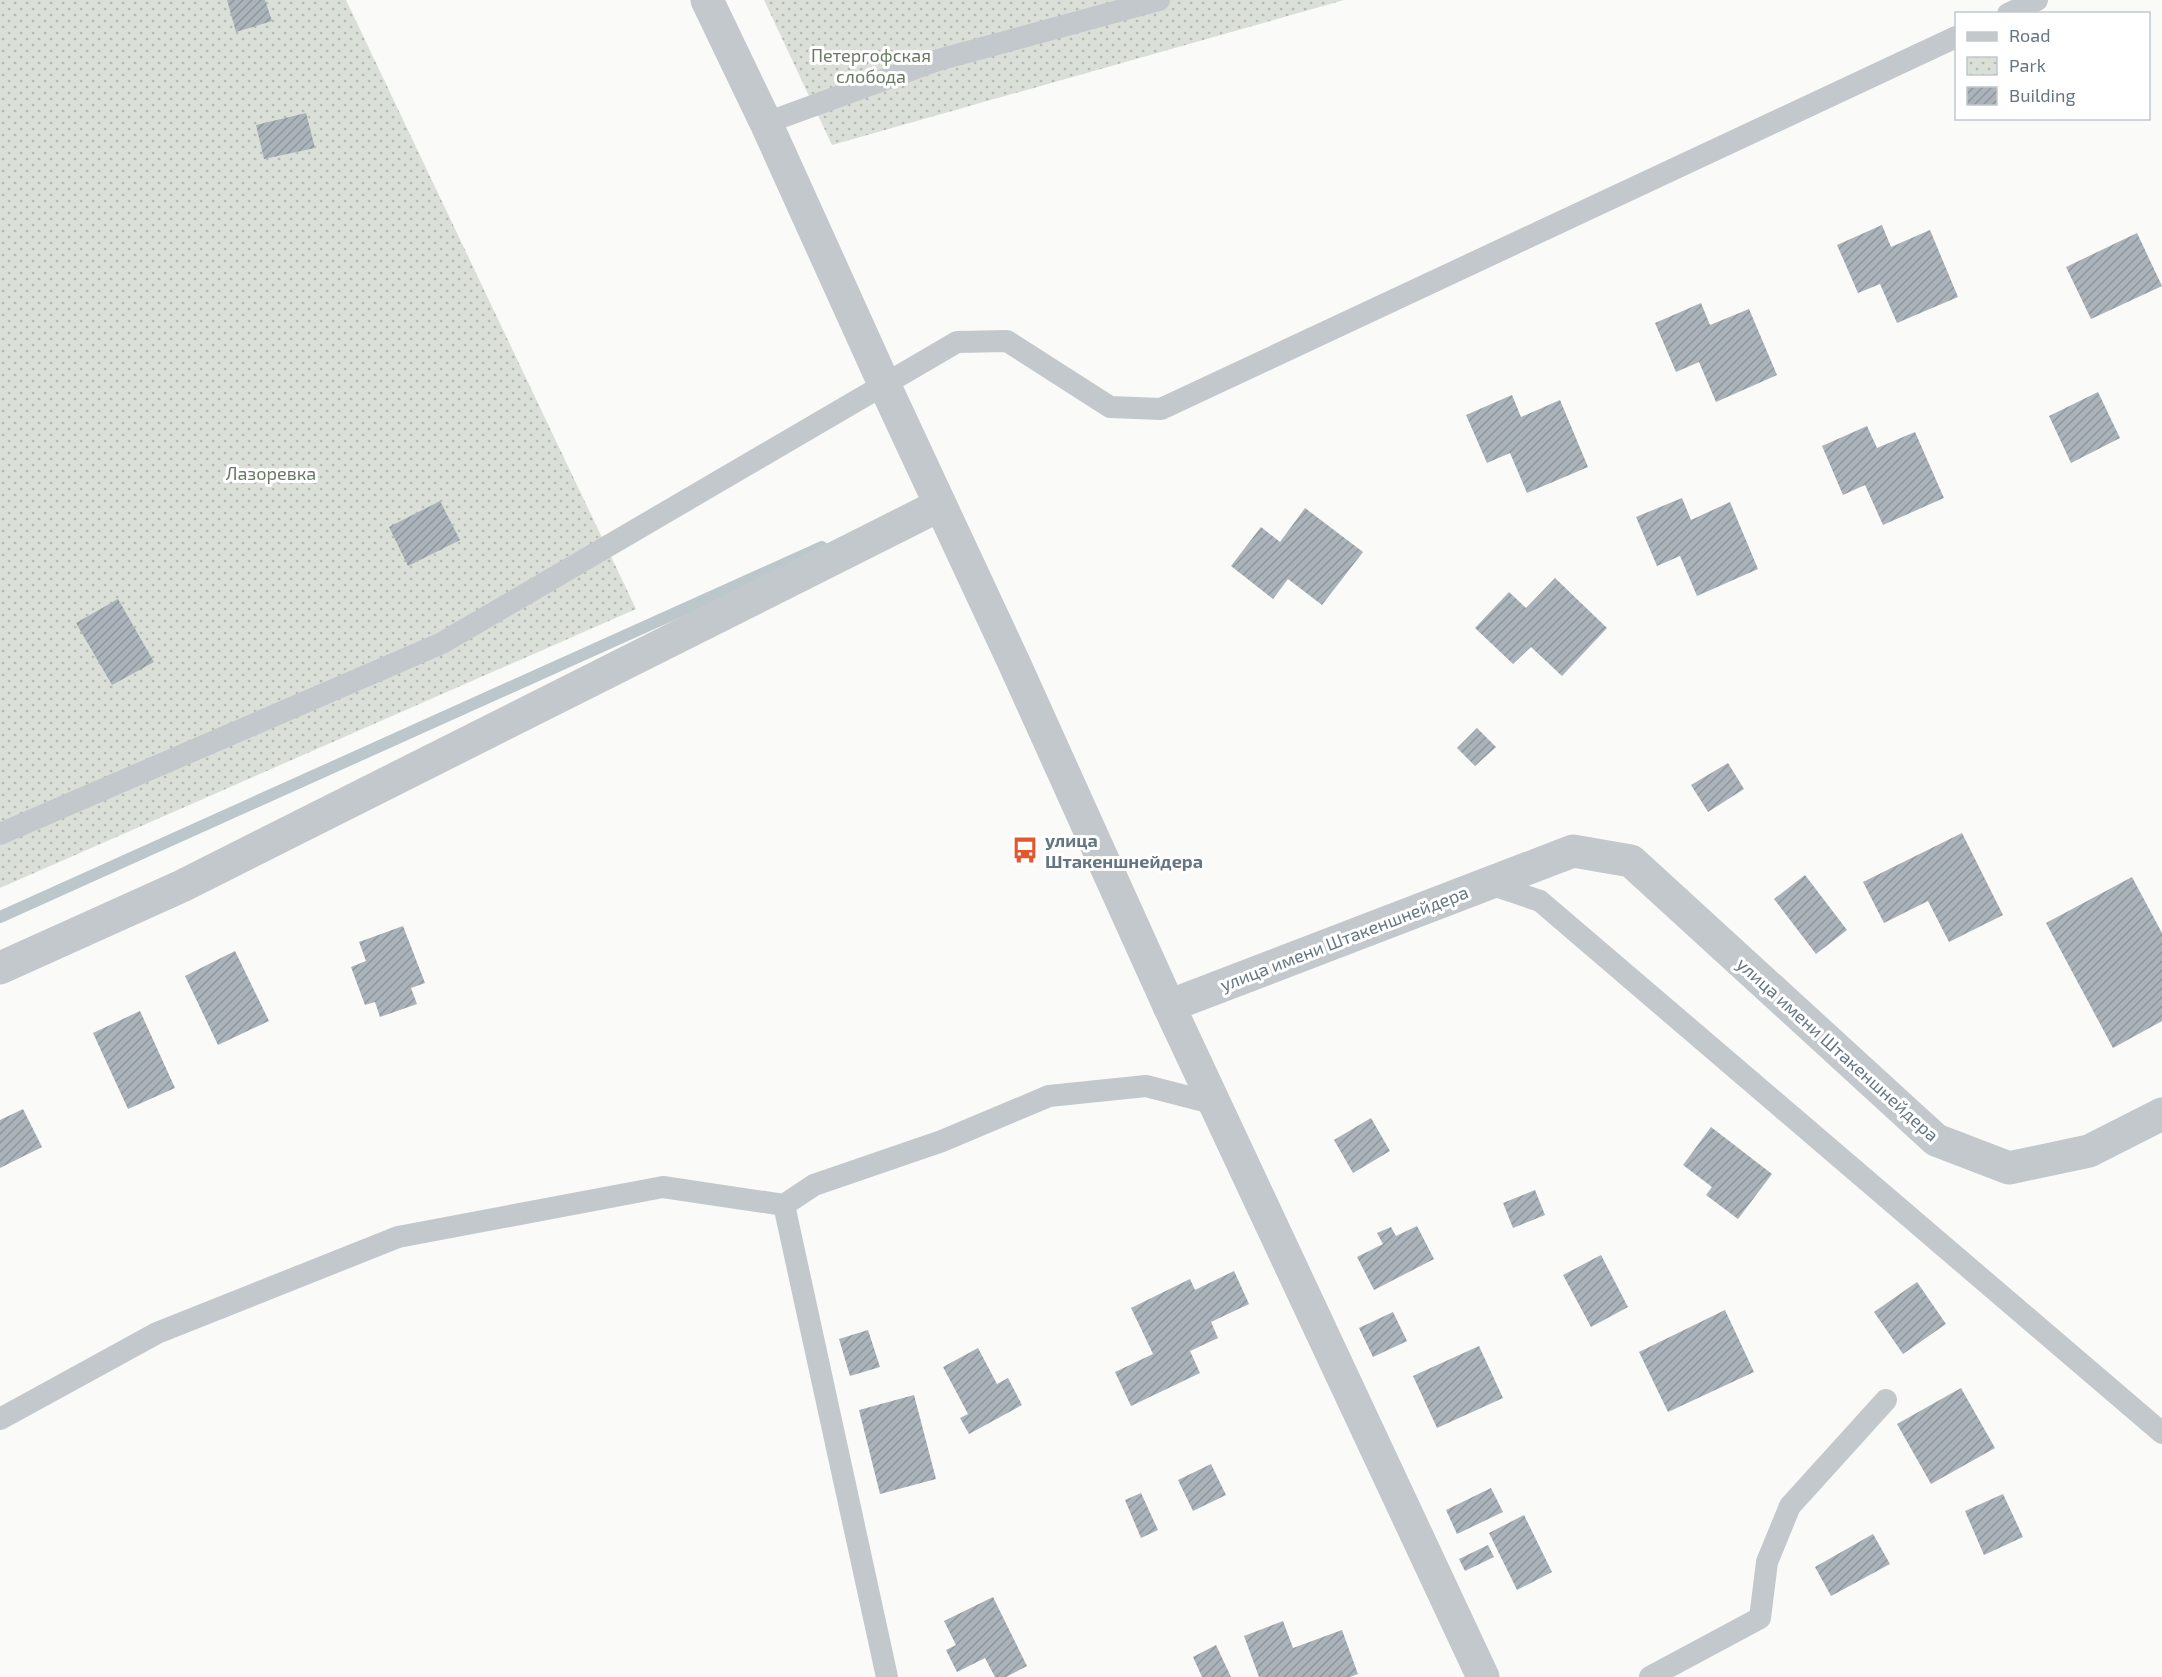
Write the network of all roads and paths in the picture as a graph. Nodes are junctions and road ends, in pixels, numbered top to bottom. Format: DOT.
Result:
graph roads {
  1 [pos="707,0"];
  2 [pos="1159,0"];
  3 [pos="2037,0"];
  4 [pos="2012,12"];
  5 [pos="1955,38"];
  6 [pos="766,123"];
  7 [pos="885,386"];
  8 [pos="940,505"];
  9 [pos="0,834"];
  10 [pos="1487,883"];
  11 [pos="0,968"];
  12 [pos="1169,1006"];
  13 [pos="1215,1104"];
  14 [pos="2162,1114"];
  15 [pos="784,1205"];
  16 [pos="1886,1400"];
  17 [pos="0,1419"];
  18 [pos="2162,1433"];
  19 [pos="887,1677"];
  20 [pos="1483,1677"];
  21 [pos="1650,1677"];
  1 -- 6 [label="street"];
  2 -- 6 [label="lane"];
  3 -- 4 [label="lane"];
  5 -- 7 [label="lane"];
  6 -- 7 [label="street"];
  7 -- 8 [label="street"];
  7 -- 9 [label="lane"];
  8 -- 11 [label="street"];
  8 -- 12 [label="street"];
  10 -- 12 [label="street, улица имени Штакеншнейдера"];
  10 -- 14 [label="street, улица имени Штакеншнейдера"];
  10 -- 18 [label="lane"];
  12 -- 13 [label="street"];
  13 -- 15 [label="lane"];
  13 -- 20 [label="street"];
  15 -- 17 [label="lane"];
  15 -- 19 [label="lane"];
  16 -- 21 [label="lane"];
}
